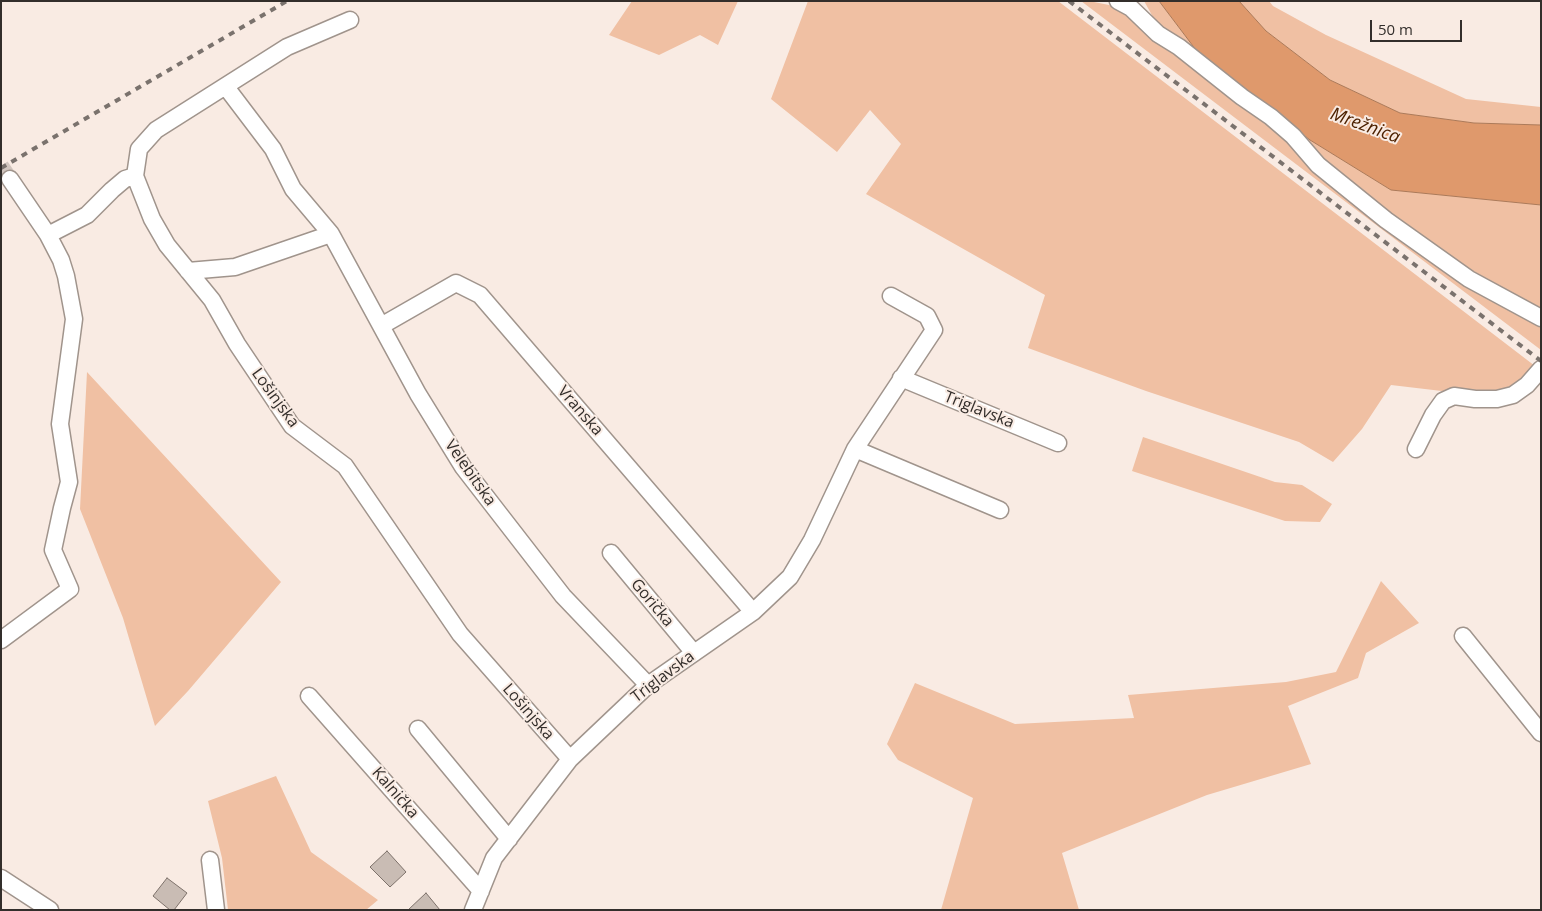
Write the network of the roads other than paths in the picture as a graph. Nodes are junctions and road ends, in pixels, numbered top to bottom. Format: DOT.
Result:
graph roads {
  1 [pos="1118,1"];
  2 [pos="350,20"];
  3 [pos="226,87"];
  4 [pos="135,176"];
  5 [pos="10,179"];
  6 [pos="331,234"];
  7 [pos="48,235"];
  8 [pos="188,271"];
  9 [pos="891,296"];
  10 [pos="1541,318"];
  11 [pos="381,326"];
  12 [pos="1541,370"];
  13 [pos="900,378"];
  14 [pos="1058,442"];
  15 [pos="854,449"];
  16 [pos="1416,449"];
  17 [pos="1000,510"];
  18 [pos="611,553"];
  19 [pos="753,612"];
  20 [pos="1463,636"];
  21 [pos="1,640"];
  22 [pos="694,653"];
  23 [pos="648,685"];
  24 [pos="309,696"];
  25 [pos="418,729"];
  26 [pos="1541,733"];
  27 [pos="570,760"];
  28 [pos="509,839"];
  29 [pos="210,860"];
  30 [pos="1,878"];
  31 [pos="480,891"];
  32 [pos="50,910"];
  33 [pos="216,910"];
  34 [pos="474,910"];
  1 -- 10 [label="street"];
  2 -- 3 [label="street"];
  3 -- 4 [label="street"];
  3 -- 6 [label="street, Velebitska"];
  4 -- 7 [label="street"];
  4 -- 8 [label="street, Lošinjska"];
  5 -- 7 [label="street"];
  6 -- 8 [label="street"];
  6 -- 11 [label="street, Velebitska"];
  7 -- 21 [label="street"];
  8 -- 27 [label="street, Lošinjska"];
  9 -- 13 [label="street, Triglavska"];
  11 -- 19 [label="street, Vranska"];
  11 -- 23 [label="street, Velebitska"];
  12 -- 16 [label="street"];
  13 -- 14 [label="street, Triglavska"];
  13 -- 15 [label="street, Triglavska"];
  15 -- 17 [label="street"];
  15 -- 19 [label="street, Triglavska"];
  18 -- 22 [label="street, Gorička"];
  19 -- 22 [label="street, Triglavska"];
  20 -- 26 [label="street"];
  22 -- 23 [label="street, Triglavska"];
  23 -- 27 [label="street, Triglavska"];
  24 -- 31 [label="street, Kalnička"];
  25 -- 28 [label="street"];
  27 -- 28 [label="street, Triglavska"];
  28 -- 31 [label="street, Triglavska"];
  29 -- 33 [label="street"];
  30 -- 32 [label="street"];
  31 -- 34 [label="street, Triglavska"];
}
